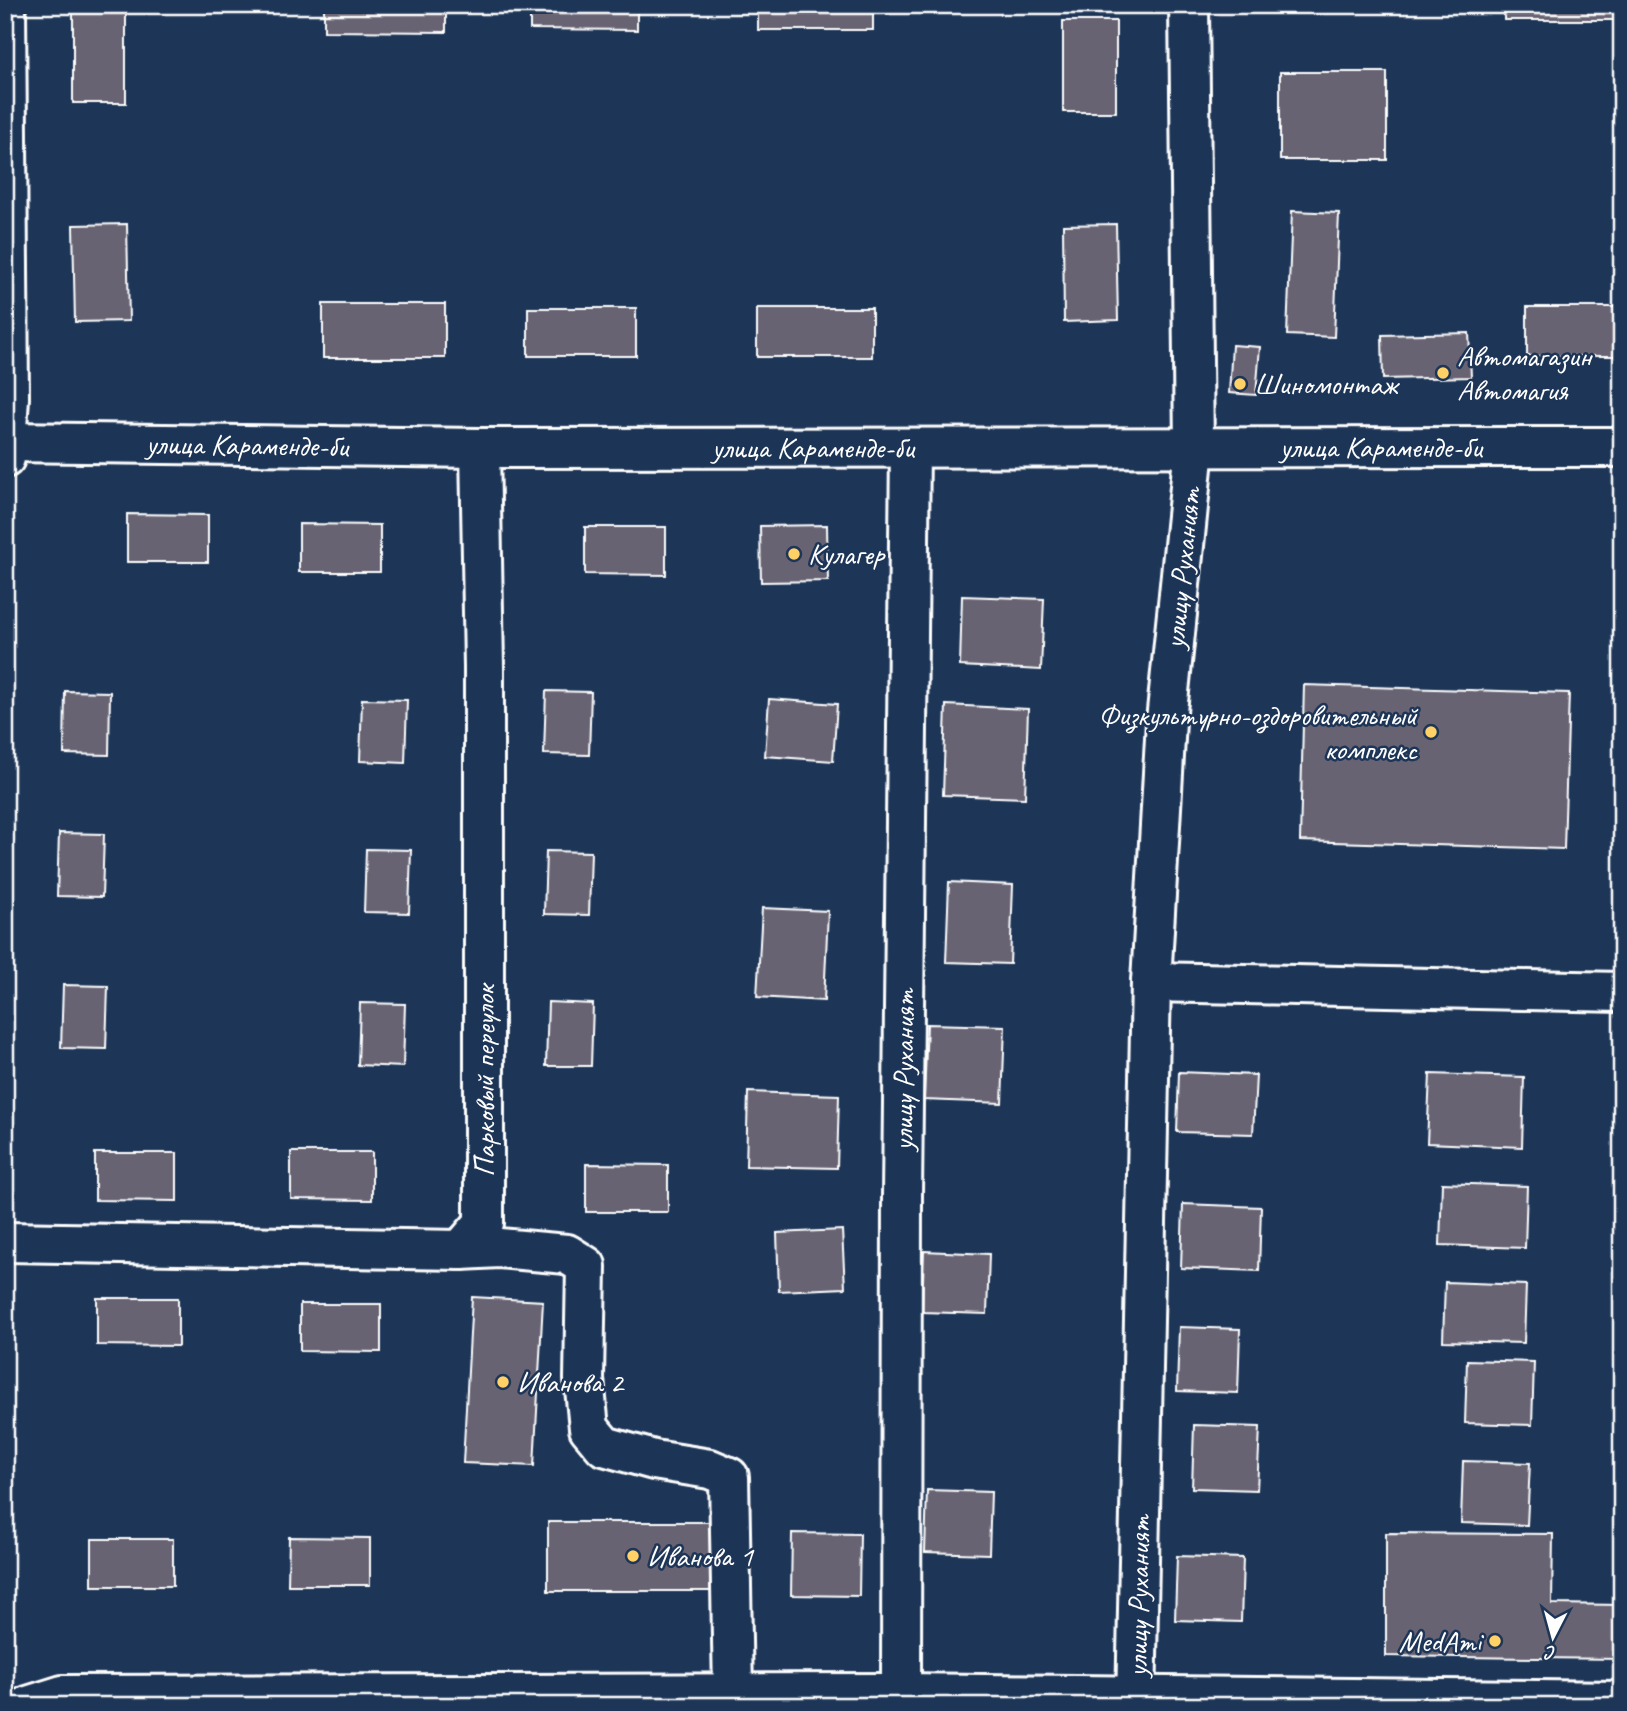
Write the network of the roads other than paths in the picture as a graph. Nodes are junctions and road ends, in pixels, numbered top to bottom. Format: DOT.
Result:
graph roads {
  1 [pos="6,5"];
  2 [pos="1189,5"];
  3 [pos="6,442"];
  4 [pos="1622,447"];
  5 [pos="480,448"];
  6 [pos="910,448"];
  7 [pos="1194,448"];
  8 [pos="5,458"];
  9 [pos="1151,982"];
  10 [pos="1622,992"];
  11 [pos="5,1242"];
  12 [pos="461,1250"];
  13 [pos="733,1693"];
  14 [pos="901,1693"];
  15 [pos="1136,1700"];
  16 [pos="1622,1701"];
  17 [pos="28,1706"];
  1 -- 3 [label="street"];
  2 -- 7 [label="street, улицу Руханият"];
  3 -- 5 [label="street, улица Караменде-би"];
  3 -- 8 [label="street"];
  4 -- 7 [label="street, улица Караменде-би"];
  5 -- 6 [label="street, улица Караменде-би"];
  5 -- 12 [label="street, Парковый переулок"];
  6 -- 7 [label="street, улица Караменде-би"];
  6 -- 14 [label="street, улицу Руханият"];
  7 -- 9 [label="street, улицу Руханият"];
  9 -- 10 [label="street"];
  9 -- 15 [label="street, улицу Руханият"];
  11 -- 12 [label="street"];
  12 -- 13 [label="street"];
  13 -- 14 [label="street"];
  13 -- 17 [label="street"];
  14 -- 15 [label="street"];
  15 -- 16 [label="street"];
}
